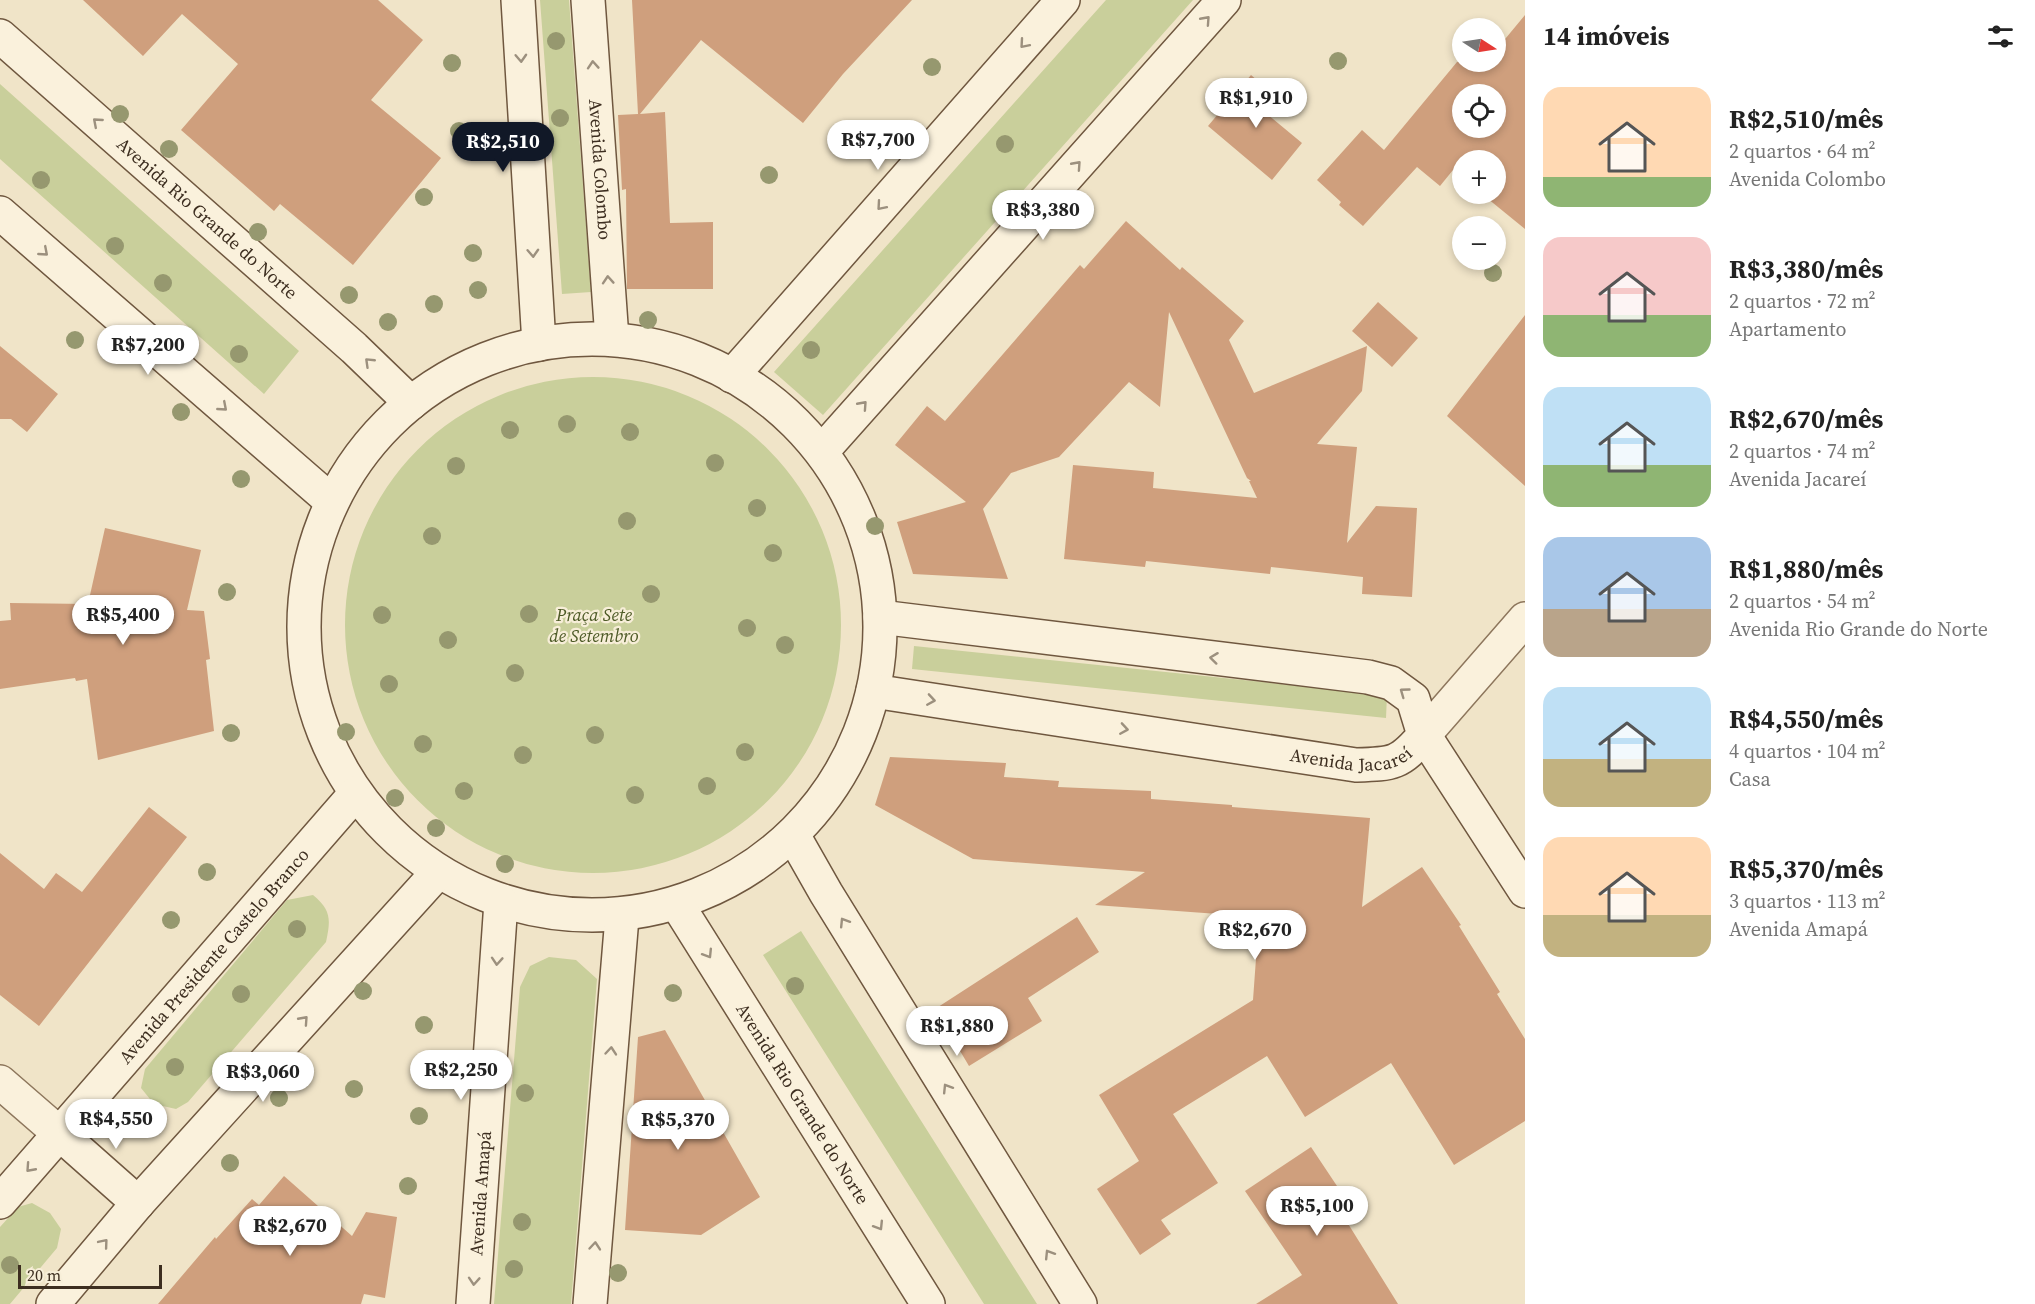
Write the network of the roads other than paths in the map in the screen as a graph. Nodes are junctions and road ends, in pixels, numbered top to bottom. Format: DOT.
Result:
graph roads {
  1 [pos="518,0"];
  2 [pos="588,0"];
  3 [pos="1063,0"];
  4 [pos="1224,0"];
  5 [pos="0,36"];
  6 [pos="0,213"];
  7 [pos="612,339"];
  8 [pos="539,344"];
  9 [pos="732,376"];
  10 [pos="411,403"];
  11 [pos="824,449"];
  12 [pos="330,501"];
  13 [pos="880,617"];
  14 [pos="1525,619"];
  15 [pos="873,691"];
  16 [pos="1424,735"];
  17 [pos="356,793"];
  18 [pos="793,835"];
  19 [pos="438,872"];
  20 [pos="1525,891"];
  21 [pos="501,902"];
  22 [pos="677,904"];
  23 [pos="622,918"];
  24 [pos="0,1082"];
  25 [pos="60,1134"];
  26 [pos="0,1202"];
  27 [pos="138,1203"];
  28 [pos="53,1304"];
  29 [pos="473,1304"];
  30 [pos="590,1304"];
  31 [pos="928,1304"];
  32 [pos="1080,1304"];
  1 -- 8 [label="main road, one-way"];
  7 -- 2 [label="main road, Avenida Colombo, one-way"];
  3 -- 9 [label="main road, one-way"];
  11 -- 4 [label="main road, one-way"];
  10 -- 5 [label="main road, Avenida Rio Grande do Norte, one-way"];
  6 -- 12 [label="main road, one-way"];
  7 -- 8 [label="main road"];
  7 -- 9 [label="main road"];
  8 -- 10 [label="main road"];
  9 -- 11 [label="main road"];
  10 -- 12 [label="main road"];
  11 -- 13 [label="main road"];
  12 -- 17 [label="main road"];
  13 -- 15 [label="main road"];
  16 -- 13 [label="main road, Avenida Jacareí, one-way"];
  14 -- 16 [label="main road"];
  15 -- 16 [label="main road, Avenida Jacareí, one-way"];
  15 -- 18 [label="main road"];
  16 -- 20 [label="main road"];
  17 -- 19 [label="main road"];
  17 -- 25 [label="main road, Avenida Presidente Castelo Branco"];
  18 -- 22 [label="main road"];
  32 -- 18 [label="main road, one-way"];
  19 -- 21 [label="main road"];
  27 -- 19 [label="main road, one-way"];
  21 -- 23 [label="main road"];
  21 -- 29 [label="main road, Avenida Amapá, one-way"];
  22 -- 23 [label="main road"];
  22 -- 31 [label="main road, Avenida Rio Grande do Norte, one-way"];
  30 -- 23 [label="main road, one-way"];
  24 -- 25 [label="main road"];
  25 -- 26 [label="main road, Avenida Presidente Castelo Branco, one-way"];
  25 -- 27 [label="main road"];
  28 -- 27 [label="main road, one-way"];
}
